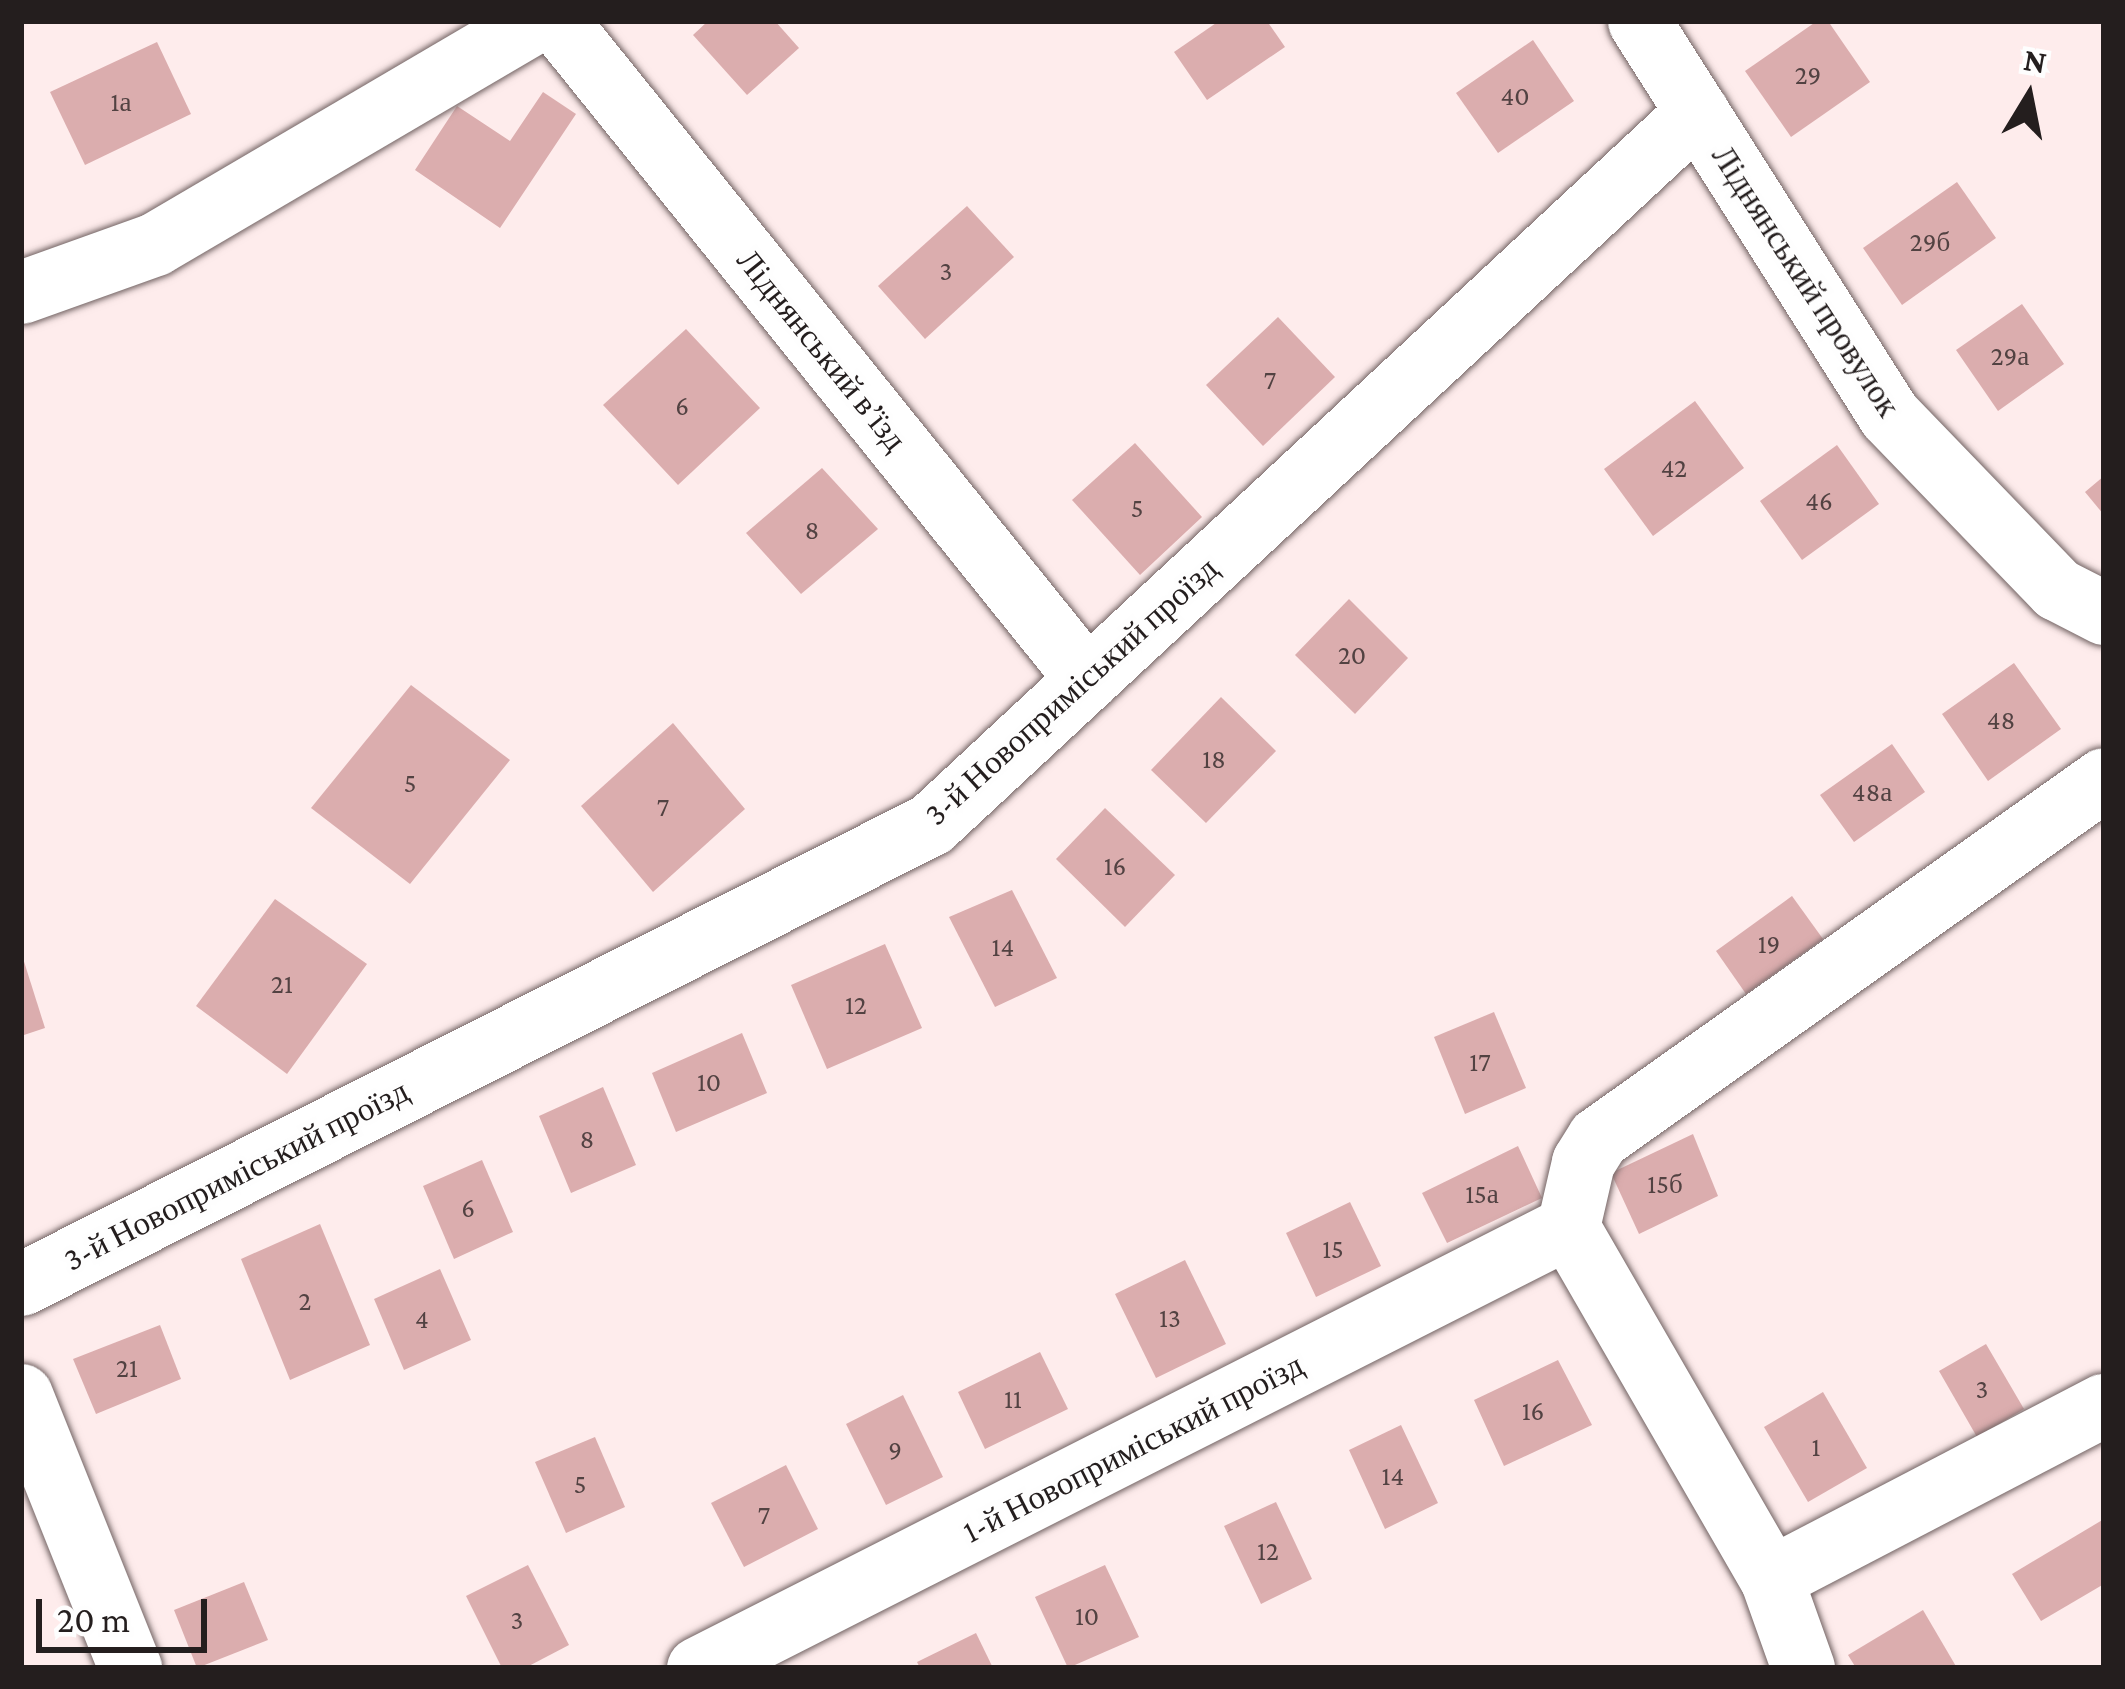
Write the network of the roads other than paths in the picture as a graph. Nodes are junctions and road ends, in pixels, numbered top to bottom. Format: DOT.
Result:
graph roads {
  1 [pos="535,21"];
  2 [pos="557,21"];
  3 [pos="1639,21"];
  4 [pos="1697,112"];
  5 [pos="21,292"];
  6 [pos="2104,613"];
  7 [pos="1087,679"];
  8 [pos="2104,779"];
  9 [pos="1568,1227"];
  10 [pos="21,1284"];
  11 [pos="21,1396"];
  12 [pos="2104,1405"];
  13 [pos="1771,1578"];
  14 [pos="130,1668"];
  15 [pos="698,1668"];
  16 [pos="1803,1668"];
  1 -- 5 [label="street"];
  2 -- 7 [label="street, Ліднянський в’їзд"];
  3 -- 4 [label="street, Ліднянський провулок"];
  4 -- 6 [label="street, Ліднянський провулок"];
  4 -- 7 [label="street, 3-й Новоприміський проїзд"];
  7 -- 10 [label="street, 3-й Новоприміський проїзд"];
  8 -- 9 [label="street"];
  9 -- 13 [label="street"];
  9 -- 15 [label="street, 1-й Новоприміський проїзд"];
  11 -- 14 [label="street"];
  12 -- 13 [label="street"];
  13 -- 16 [label="street"];
}
